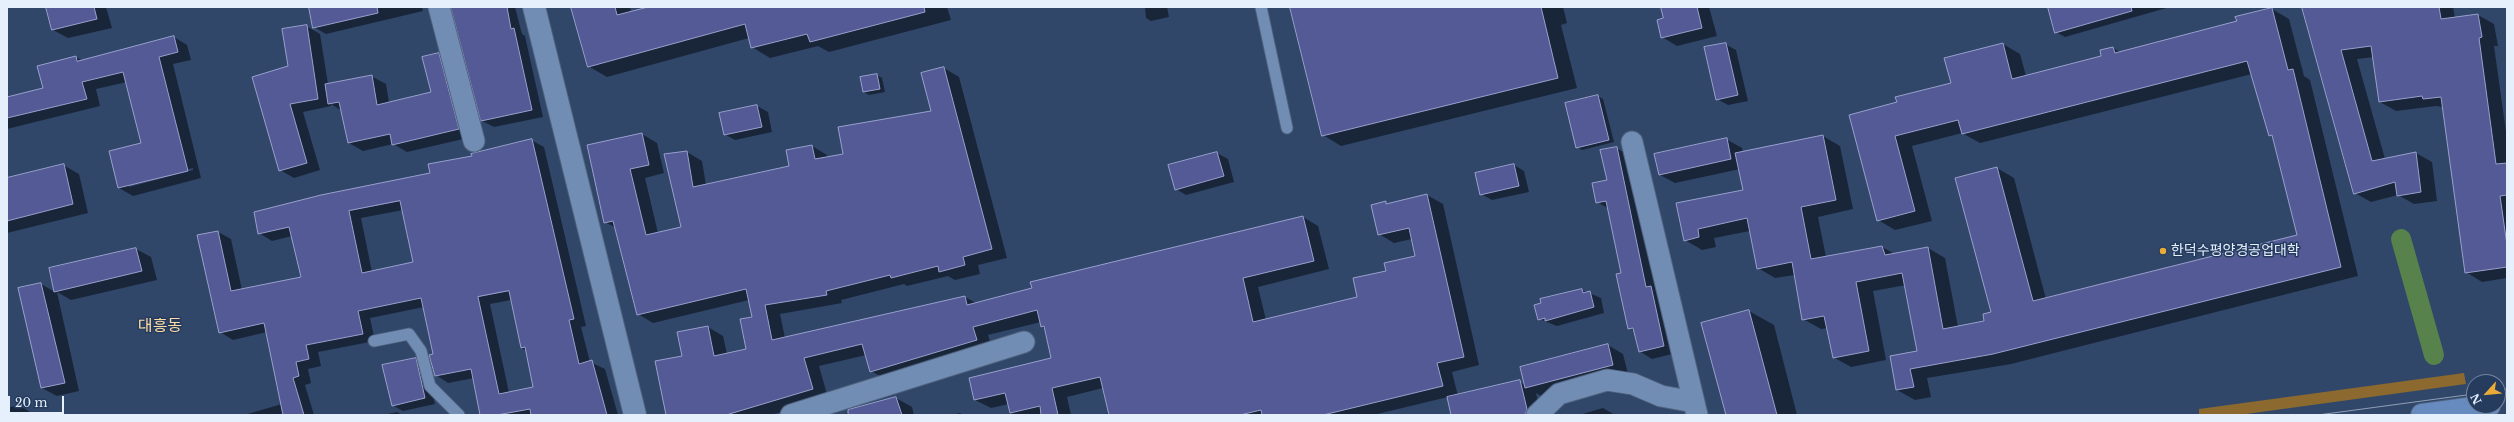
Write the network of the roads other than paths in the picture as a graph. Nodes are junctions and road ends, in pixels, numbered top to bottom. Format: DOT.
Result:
graph roads {
  1 [pos="439,7"];
  2 [pos="534,7"];
  3 [pos="1260,7"];
  4 [pos="1287,128"];
  5 [pos="474,141"];
  6 [pos="1632,142"];
  7 [pos="374,341"];
  8 [pos="1024,342"];
  9 [pos="1695,409"];
  10 [pos="2466,411"];
  11 [pos="459,415"];
  12 [pos="635,415"];
  13 [pos="791,415"];
  14 [pos="1537,415"];
  15 [pos="2422,415"];
  1 -- 5 [label="street"];
  2 -- 12 [label="street"];
  3 -- 4 [label="lane"];
  6 -- 9 [label="street"];
  7 -- 11 [label="lane"];
  8 -- 13 [label="street"];
  9 -- 14 [label="street"];
  10 -- 15 [label="main road"];
}
